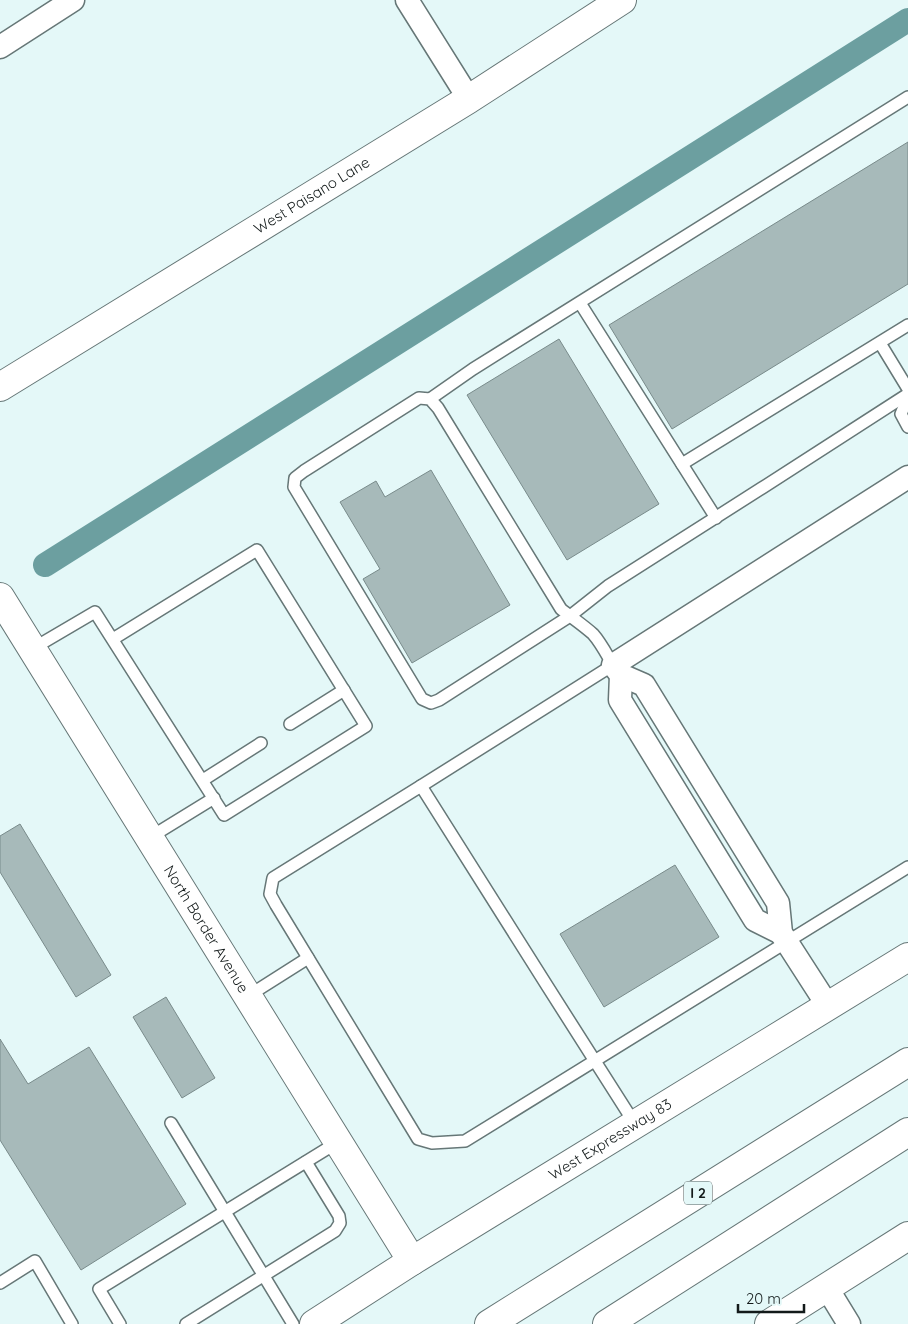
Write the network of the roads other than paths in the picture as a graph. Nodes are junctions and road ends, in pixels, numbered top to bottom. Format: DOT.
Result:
graph roads {
  1 [pos="73,0"];
  2 [pos="407,0"];
  3 [pos="622,0"];
  4 [pos="0,47"];
  5 [pos="908,97"];
  6 [pos="469,99"];
  7 [pos="580,303"];
  8 [pos="908,325"];
  9 [pos="880,343"];
  10 [pos="0,387"];
  11 [pos="908,390"];
  12 [pos="908,395"];
  13 [pos="430,399"];
  14 [pos="908,427"];
  15 [pos="682,464"];
  16 [pos="908,477"];
  17 [pos="716,518"];
  18 [pos="0,597"];
  19 [pos="570,616"];
  20 [pos="112,639"];
  21 [pos="32,649"];
  22 [pos="617,670"];
  23 [pos="344,690"];
  24 [pos="290,724"];
  25 [pos="262,743"];
  26 [pos="203,780"];
  27 [pos="420,786"];
  28 [pos="214,798"];
  29 [pos="150,838"];
  30 [pos="908,867"];
  31 [pos="784,937"];
  32 [pos="908,957"];
  33 [pos="308,958"];
  34 [pos="248,996"];
  35 [pos="828,1006"];
  36 [pos="594,1060"];
  37 [pos="908,1062"];
  38 [pos="171,1123"];
  39 [pos="634,1124"];
  40 [pos="908,1132"];
  41 [pos="338,1142"];
  42 [pos="306,1162"];
  43 [pos="226,1211"];
  44 [pos="908,1236"];
  45 [pos="412,1261"];
  46 [pos="264,1276"];
  47 [pos="0,1283"];
  48 [pos="827,1288"];
  49 [pos="72,1324"];
  50 [pos="120,1324"];
  51 [pos="186,1324"];
  52 [pos="293,1324"];
  53 [pos="314,1324"];
  54 [pos="489,1324"];
  55 [pos="607,1324"];
  56 [pos="769,1324"];
  57 [pos="849,1324"];
  1 -- 4 [label="street"];
  2 -- 6 [label="street"];
  3 -- 6 [label="main road, West Paisano Lane"];
  5 -- 7 [label="lane"];
  6 -- 10 [label="main road, West Paisano Lane"];
  7 -- 13 [label="lane"];
  7 -- 15 [label="lane"];
  8 -- 9 [label="lane"];
  9 -- 11 [label="lane"];
  9 -- 15 [label="lane"];
  12 -- 14 [label="lane"];
  12 -- 17 [label="lane"];
  13 -- 19 [label="lane"];
  13 -- 19 [label="lane"];
  15 -- 17 [label="lane"];
  16 -- 22 [label="street"];
  17 -- 19 [label="lane"];
  18 -- 21 [label="main road, North Border Avenue"];
  19 -- 22 [label="lane"];
  20 -- 21 [label="lane"];
  20 -- 23 [label="lane"];
  20 -- 26 [label="lane"];
  21 -- 29 [label="main road, North Border Avenue"];
  22 -- 27 [label="lane"];
  22 -- 31 [label="street"];
  23 -- 24 [label="lane"];
  23 -- 28 [label="lane"];
  25 -- 26 [label="lane"];
  26 -- 28 [label="lane"];
  27 -- 33 [label="lane"];
  27 -- 36 [label="lane"];
  28 -- 29 [label="lane"];
  29 -- 34 [label="main road, North Border Avenue"];
  30 -- 31 [label="lane"];
  31 -- 35 [label="street"];
  31 -- 36 [label="lane"];
  32 -- 35 [label="main road, West Expressway 83"];
  33 -- 34 [label="lane"];
  33 -- 36 [label="lane"];
  34 -- 41 [label="main road, North Border Avenue"];
  35 -- 39 [label="main road, West Expressway 83"];
  36 -- 39 [label="lane"];
  37 -- 54 [label="main road, I 2"];
  38 -- 43 [label="lane"];
  39 -- 45 [label="main road, West Expressway 83"];
  40 -- 55 [label="main road"];
  41 -- 42 [label="lane"];
  41 -- 45 [label="main road, North Border Avenue"];
  42 -- 43 [label="lane"];
  42 -- 46 [label="lane"];
  43 -- 46 [label="lane"];
  43 -- 50 [label="lane"];
  44 -- 48 [label="main road"];
  45 -- 53 [label="main road, West Expressway 83"];
  46 -- 51 [label="lane"];
  46 -- 52 [label="lane"];
  47 -- 49 [label="lane"];
  48 -- 56 [label="main road"];
  48 -- 57 [label="street"];
}
